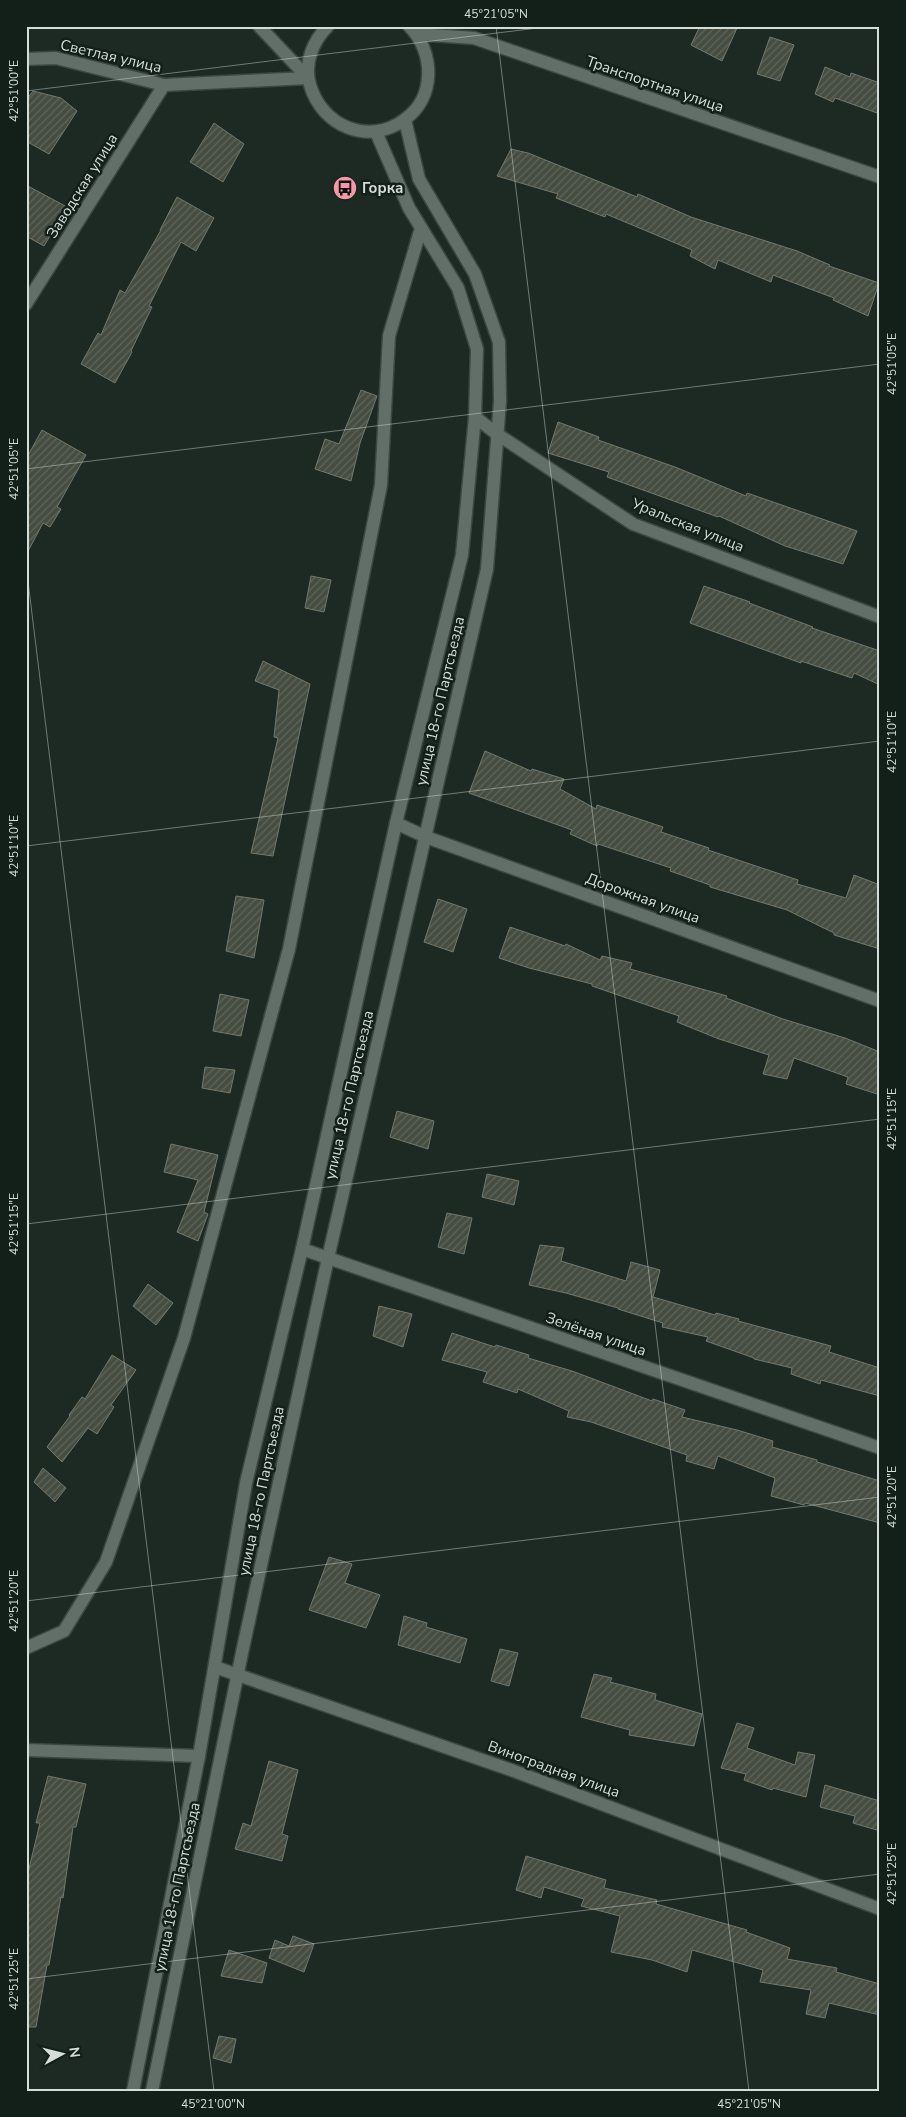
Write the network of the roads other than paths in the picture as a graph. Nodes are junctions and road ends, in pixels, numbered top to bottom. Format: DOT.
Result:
graph roads {
  1 [pos="259,26"];
  2 [pos="328,26"];
  3 [pos="413,30"];
  4 [pos="26,59"];
  5 [pos="308,78"];
  6 [pos="164,85"];
  7 [pos="405,120"];
  8 [pos="376,132"];
  9 [pos="880,177"];
  10 [pos="421,228"];
  11 [pos="26,304"];
  12 [pos="475,417"];
  13 [pos="498,434"];
  14 [pos="880,616"];
  15 [pos="396,823"];
  16 [pos="426,837"];
  17 [pos="880,1001"];
  18 [pos="302,1249"];
  19 [pos="328,1258"];
  20 [pos="880,1448"];
  21 [pos="26,1648"];
  22 [pos="215,1667"];
  23 [pos="238,1675"];
  24 [pos="26,1750"];
  25 [pos="199,1756"];
  26 [pos="880,1909"];
  27 [pos="133,2091"];
  28 [pos="152,2091"];
  1 -- 5 [label="street"];
  2 -- 5 [label="street"];
  3 -- 7 [label="street"];
  3 -- 9 [label="street, Транспортная улица"];
  4 -- 6 [label="street, Светлая улица"];
  5 -- 6 [label="street, Светлая улица"];
  5 -- 8 [label="street"];
  6 -- 11 [label="street, Заводская улица"];
  7 -- 8 [label="street"];
  7 -- 13 [label="street, улица 18-го Партсъезда"];
  8 -- 10 [label="street, улица 18-го Партсъезда"];
  10 -- 12 [label="street, улица 18-го Партсъезда"];
  10 -- 21 [label="street"];
  12 -- 13 [label="street, Уральская улица"];
  12 -- 15 [label="street, улица 18-го Партсъезда"];
  13 -- 14 [label="street, Уральская улица"];
  13 -- 16 [label="street, улица 18-го Партсъезда"];
  15 -- 16 [label="street, Дорожная улица"];
  15 -- 18 [label="street, улица 18-го Партсъезда"];
  16 -- 17 [label="street, Дорожная улица"];
  16 -- 19 [label="street, улица 18-го Партсъезда"];
  18 -- 19 [label="street, Зелёная улица"];
  18 -- 22 [label="street, улица 18-го Партсъезда"];
  19 -- 20 [label="street, Зелёная улица"];
  19 -- 23 [label="street, улица 18-го Партсъезда"];
  22 -- 23 [label="street, Виноградная улица"];
  22 -- 25 [label="street, улица 18-го Партсъезда"];
  23 -- 26 [label="street, Виноградная улица"];
  23 -- 28 [label="street, улица 18-го Партсъезда"];
  24 -- 25 [label="street"];
  25 -- 27 [label="street, улица 18-го Партсъезда"];
}
